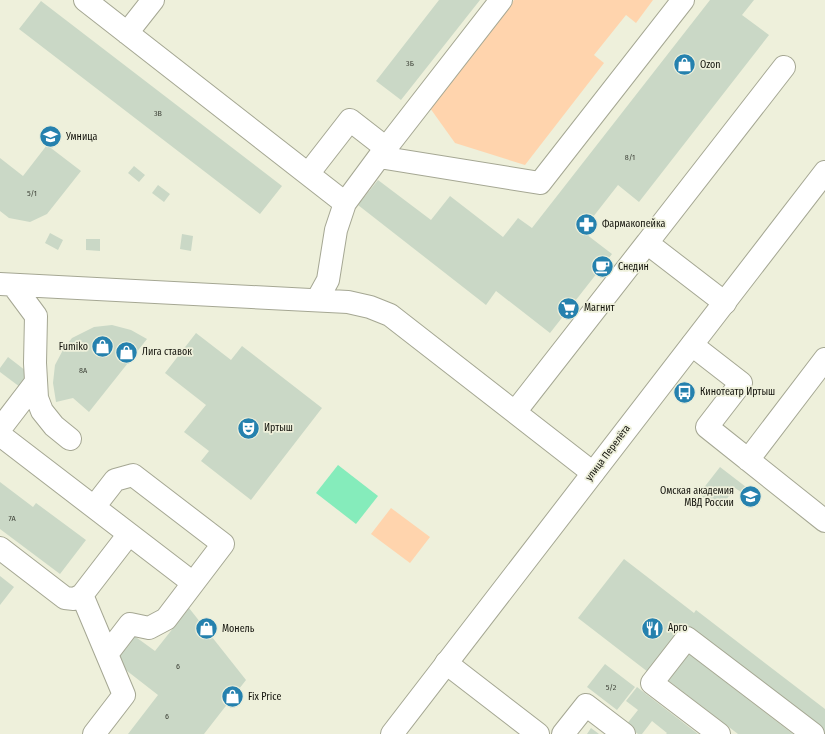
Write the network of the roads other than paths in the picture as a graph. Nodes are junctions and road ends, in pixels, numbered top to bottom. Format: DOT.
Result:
graph roads {
  1 [pos="85,0"];
  2 [pos="153,0"];
  3 [pos="501,0"];
  4 [pos="683,0"];
  5 [pos="128,33"];
  6 [pos="784,67"];
  7 [pos="382,152"];
  8 [pos="825,172"];
  9 [pos="308,174"];
  10 [pos="345,203"];
  11 [pos="647,243"];
  12 [pos="7,285"];
  13 [pos="317,300"];
  14 [pos="725,303"];
  15 [pos="692,345"];
  16 [pos="825,359"];
  17 [pos="36,382"];
  18 [pos="515,412"];
  19 [pos="0,429"];
  20 [pos="0,435"];
  21 [pos="70,439"];
  22 [pos="748,460"];
  23 [pos="593,473"];
  24 [pos="94,507"];
  25 [pos="825,521"];
  26 [pos="129,534"];
  27 [pos="0,548"];
  28 [pos="193,583"];
  29 [pos="82,596"];
  30 [pos="107,654"];
  31 [pos="446,663"];
  32 [pos="94,734"];
  33 [pos="392,734"];
  34 [pos="538,734"];
  35 [pos="563,734"];
  36 [pos="624,734"];
  37 [pos="719,734"];
  38 [pos="813,734"];
  1 -- 5 [label="main road"];
  2 -- 5 [label="main road"];
  3 -- 7 [label="main road"];
  4 -- 7 [label="main road"];
  5 -- 9 [label="main road"];
  6 -- 11 [label="main road"];
  7 -- 9 [label="main road"];
  7 -- 10 [label="main road"];
  8 -- 14 [label="main road, улица Перелёта"];
  9 -- 10 [label="main road"];
  10 -- 13 [label="main road"];
  11 -- 14 [label="main road"];
  11 -- 18 [label="main road"];
  12 -- 13 [label="main road"];
  12 -- 17 [label="main road"];
  13 -- 18 [label="main road"];
  14 -- 15 [label="main road, улица Перелёта"];
  15 -- 22 [label="main road"];
  15 -- 23 [label="main road, улица Перелёта"];
  16 -- 22 [label="main road"];
  17 -- 19 [label="main road"];
  17 -- 21 [label="main road"];
  18 -- 23 [label="main road"];
  20 -- 24 [label="main road"];
  22 -- 25 [label="main road"];
  23 -- 31 [label="main road, улица Перелёта"];
  24 -- 26 [label="main road"];
  24 -- 28 [label="main road"];
  26 -- 28 [label="main road"];
  26 -- 29 [label="main road"];
  27 -- 29 [label="main road"];
  28 -- 30 [label="main road"];
  29 -- 30 [label="main road"];
  30 -- 32 [label="main road"];
  31 -- 33 [label="main road, улица Перелёта"];
  31 -- 34 [label="main road"];
  35 -- 36 [label="main road"];
  37 -- 38 [label="main road"];
}
